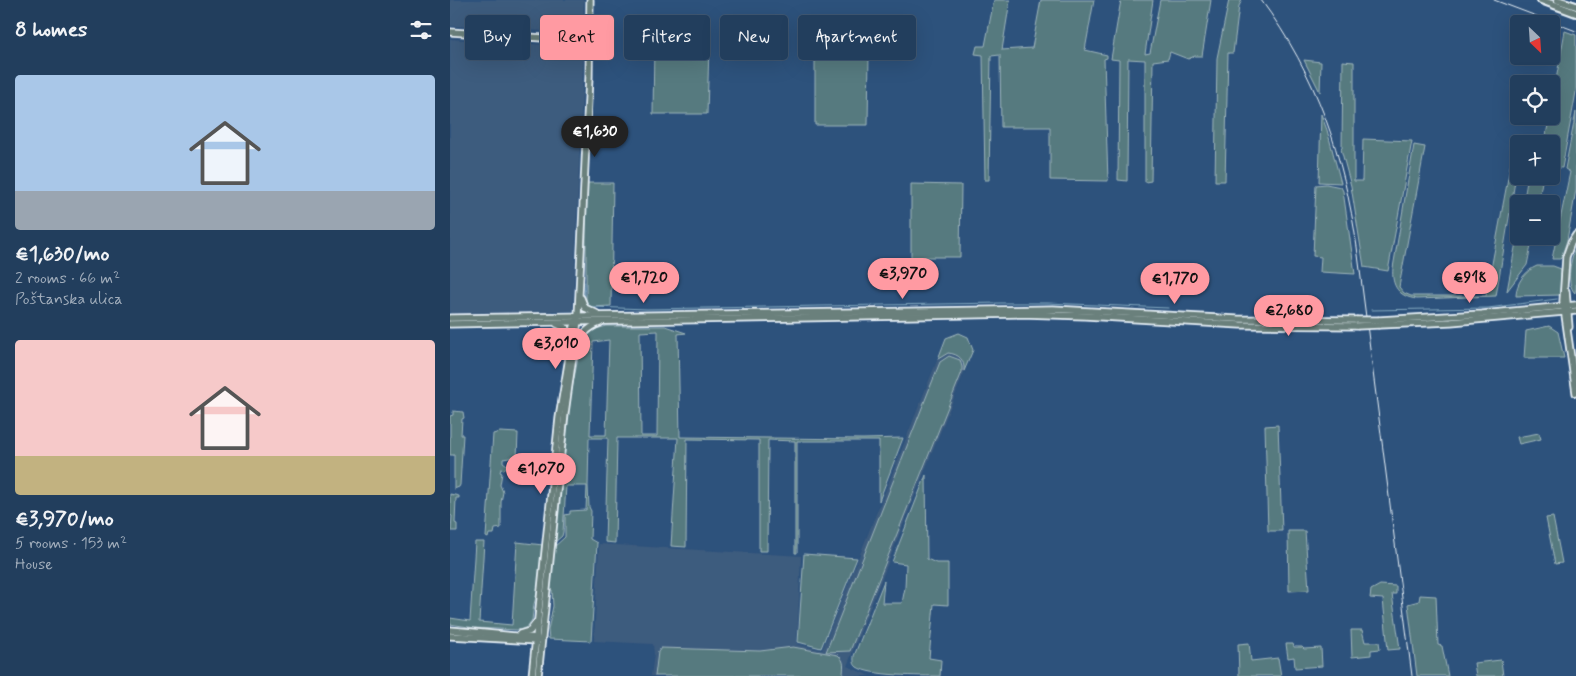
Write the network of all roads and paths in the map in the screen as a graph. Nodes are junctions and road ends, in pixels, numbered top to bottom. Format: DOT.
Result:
graph roads {
  1 [pos="590,0"];
  2 [pos="1540,0"];
  3 [pos="1558,0"];
  4 [pos="1576,6"];
  5 [pos="1576,13"];
  6 [pos="590,15"];
  7 [pos="450,32"];
  8 [pos="540,38"];
  9 [pos="588,60"];
  10 [pos="1576,236"];
  11 [pos="1564,284"];
  12 [pos="579,290"];
  13 [pos="1567,292"];
  14 [pos="1576,303"];
  15 [pos="1566,309"];
  16 [pos="1576,311"];
  17 [pos="1548,314"];
  18 [pos="610,318"];
  19 [pos="450,319"];
  20 [pos="577,320"];
  21 [pos="549,322"];
  22 [pos="1356,323"];
  23 [pos="1379,323"];
  24 [pos="450,324"];
  25 [pos="1566,329"];
  26 [pos="1568,338"];
  27 [pos="571,342"];
  28 [pos="572,362"];
  29 [pos="1576,393"];
  30 [pos="538,618"];
  31 [pos="450,630"];
  32 [pos="450,636"];
  33 [pos="509,638"];
  34 [pos="538,640"];
  35 [pos="534,655"];
  36 [pos="532,676"];
  37 [pos="538,676"];
  1 -- 6 [label="main road"];
  2 -- 5 [label="highway"];
  3 -- 4 [label="highway"];
  7 -- 8 [label="main road"];
  9 -- 12 [label="main road"];
  10 -- 11 [label="main road"];
  11 -- 13 [label="main road"];
  11 -- 15 [label="main road"];
  12 -- 18 [label="main road"];
  12 -- 20 [label="main road"];
  13 -- 14 [label="main road"];
  13 -- 15 [label="main road"];
  14 -- 15 [label="main road"];
  15 -- 16 [label="main road"];
  15 -- 17 [label="main road"];
  15 -- 23 [label="main road"];
  15 -- 25 [label="main road"];
  15 -- 26 [label="main road"];
  17 -- 23 [label="main road"];
  17 -- 25 [label="main road"];
  18 -- 20 [label="main road"];
  18 -- 22 [label="main road"];
  18 -- 22 [label="main road"];
  18 -- 28 [label="main road"];
  19 -- 20 [label="main road"];
  20 -- 21 [label="main road"];
  20 -- 27 [label="main road"];
  20 -- 28 [label="main road"];
  21 -- 24 [label="main road"];
  21 -- 27 [label="main road"];
  22 -- 23 [label="main road, bridge"];
  25 -- 26 [label="main road"];
  26 -- 29 [label="main road"];
  27 -- 30 [label="main road"];
  28 -- 34 [label="main road"];
  30 -- 33 [label="main road"];
  30 -- 34 [label="main road"];
  31 -- 33 [label="main road"];
  32 -- 33 [label="main road"];
  33 -- 34 [label="main road"];
  33 -- 35 [label="main road"];
  34 -- 35 [label="main road"];
  34 -- 37 [label="main road"];
  35 -- 36 [label="main road"];
}
